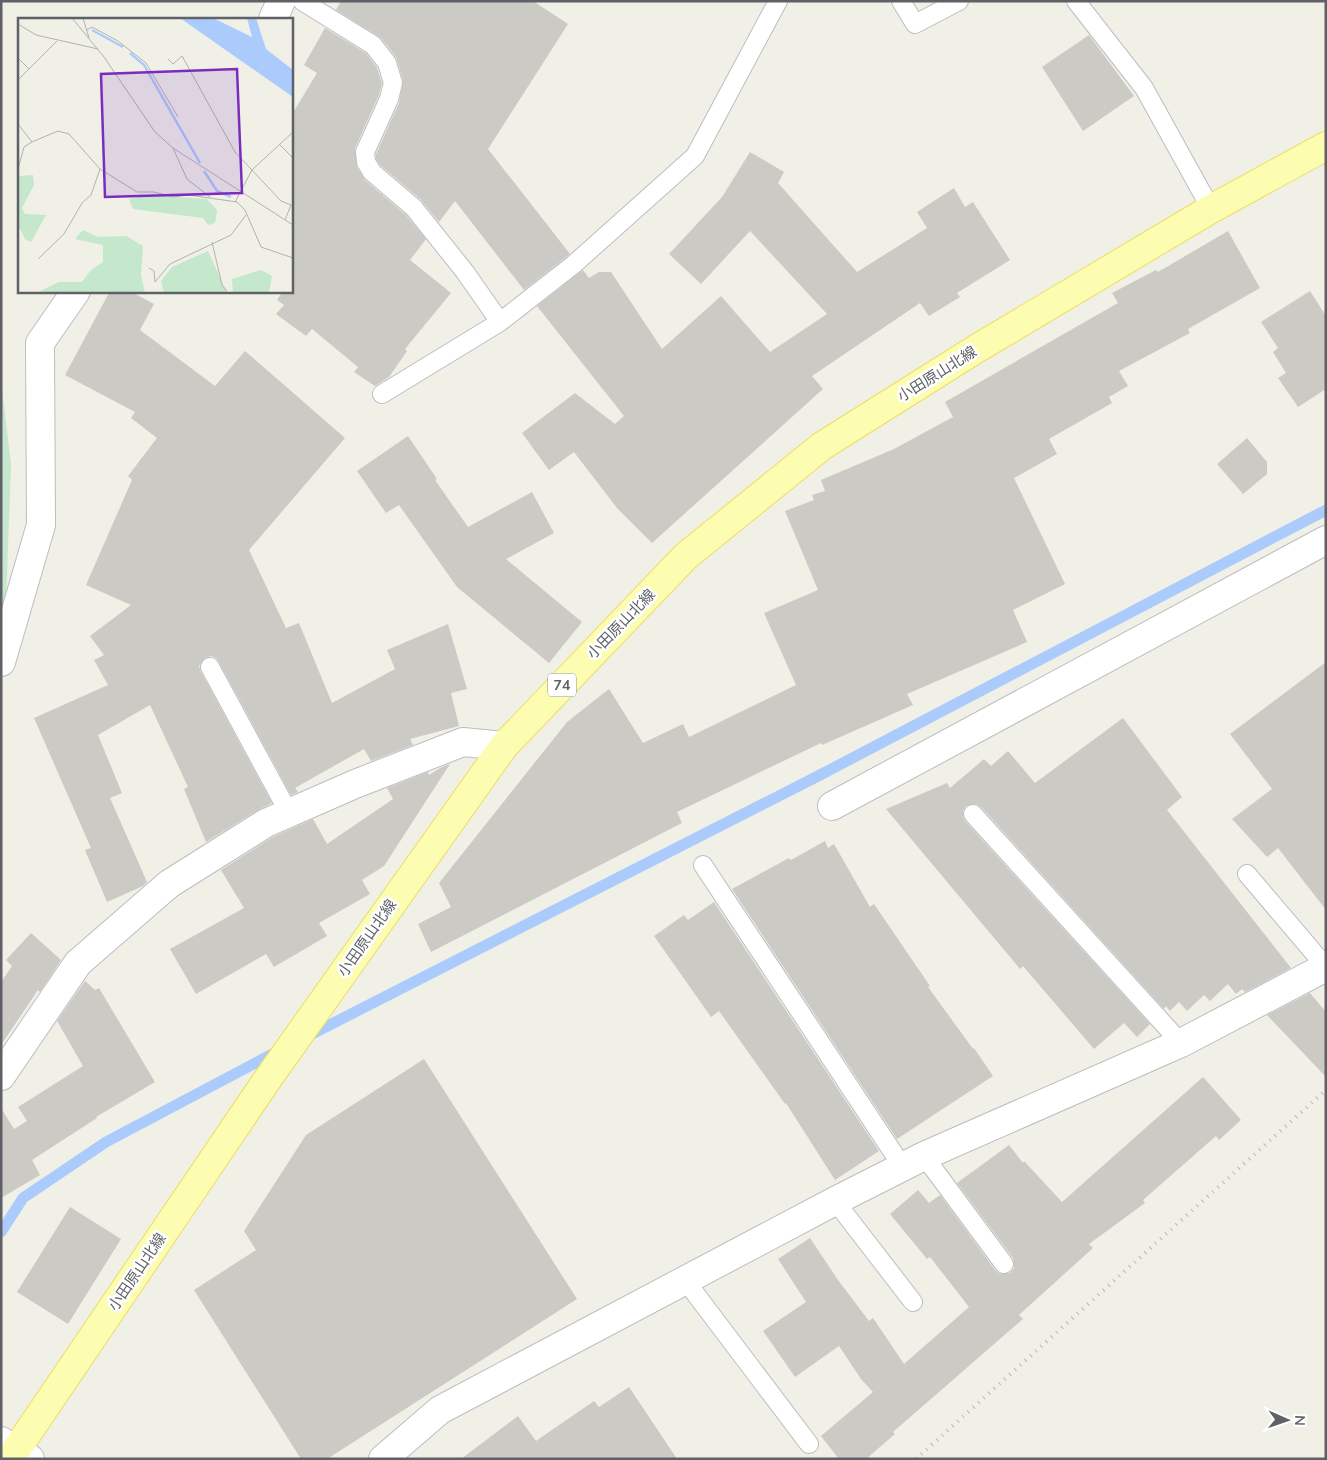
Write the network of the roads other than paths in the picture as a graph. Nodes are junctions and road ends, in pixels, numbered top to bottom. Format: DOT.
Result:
graph roads {
  1 [pos="281,1"];
  2 [pos="302,1"];
  3 [pos="778,1"];
  4 [pos="901,1"];
  5 [pos="959,1"];
  6 [pos="1076,1"];
  7 [pos="273,18"];
  8 [pos="1326,146"];
  9 [pos="1211,209"];
  10 [pos="75,292"];
  11 [pos="500,322"];
  12 [pos="382,394"];
  13 [pos="1326,540"];
  14 [pos="1,662"];
  15 [pos="210,667"];
  16 [pos="504,746"];
  17 [pos="832,806"];
  18 [pos="289,813"];
  19 [pos="973,814"];
  20 [pos="703,866"];
  21 [pos="1247,874"];
  22 [pos="1326,967"];
  23 [pos="1181,1043"];
  24 [pos="1,1076"];
  25 [pos="913,1161"];
  26 [pos="835,1201"];
  27 [pos="1004,1264"];
  28 [pos="685,1280"];
  29 [pos="913,1302"];
  30 [pos="809,1444"];
  31 [pos="14,1452"];
  32 [pos="383,1459"];
  1 -- 7 [label="street"];
  2 -- 11 [label="lane"];
  3 -- 11 [label="lane"];
  4 -- 5 [label="lane"];
  6 -- 9 [label="lane"];
  8 -- 9 [label="main road, 小田原山北線 / 74"];
  9 -- 16 [label="main road, 小田原山北線 / 74"];
  10 -- 14 [label="street"];
  11 -- 12 [label="lane"];
  13 -- 17 [label="street"];
  15 -- 18 [label="lane"];
  16 -- 18 [label="street"];
  16 -- 31 [label="main road, 小田原山北線 / 74"];
  18 -- 24 [label="street"];
  19 -- 23 [label="lane"];
  20 -- 25 [label="lane"];
  21 -- 22 [label="lane"];
  22 -- 23 [label="street"];
  23 -- 25 [label="street"];
  25 -- 26 [label="street"];
  25 -- 27 [label="lane"];
  26 -- 28 [label="street"];
  26 -- 29 [label="lane"];
  28 -- 30 [label="lane"];
  28 -- 32 [label="street"];
}
